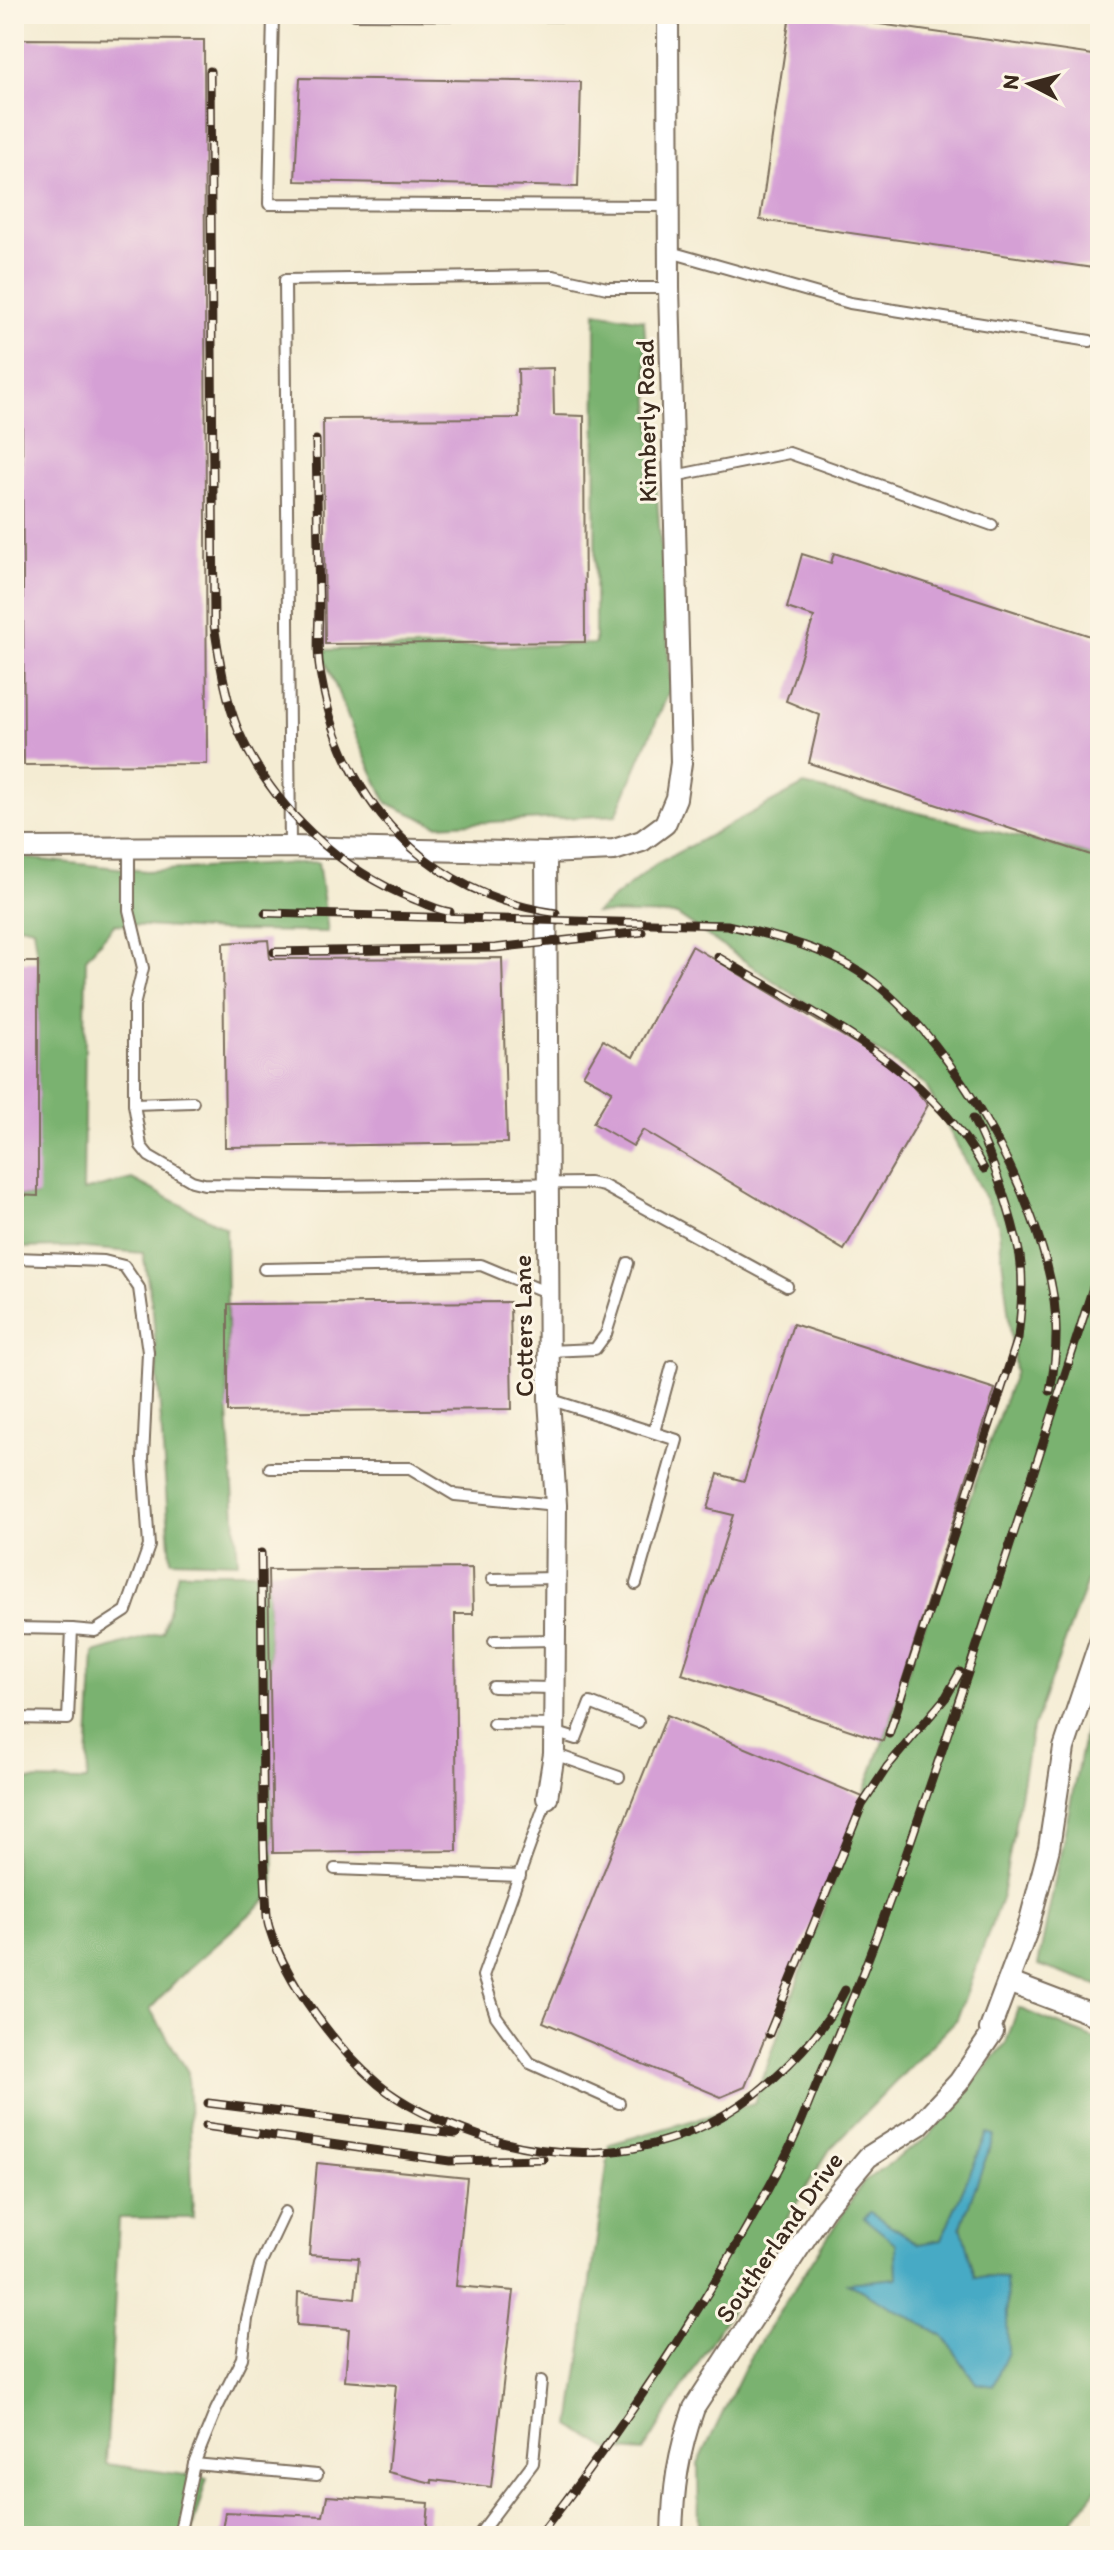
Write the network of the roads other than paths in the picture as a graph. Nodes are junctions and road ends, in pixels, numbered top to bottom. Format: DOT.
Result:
graph roads {
  1 [pos="273,14"];
  2 [pos="355,14"];
  3 [pos="668,15"];
  4 [pos="669,206"];
  5 [pos="670,252"];
  6 [pos="669,288"];
  7 [pos="1090,341"];
  8 [pos="674,476"];
  9 [pos="992,525"];
  10 [pos="290,847"];
  11 [pos="14,848"];
  12 [pos="129,848"];
  13 [pos="546,853"];
  14 [pos="193,1102"];
  15 [pos="134,1104"];
  16 [pos="547,1183"];
  17 [pos="14,1258"];
  18 [pos="628,1263"];
  19 [pos="264,1269"];
  20 [pos="787,1286"];
  21 [pos="548,1293"];
  22 [pos="548,1351"];
  23 [pos="672,1366"];
  24 [pos="549,1399"];
  25 [pos="654,1432"];
  26 [pos="270,1468"];
  27 [pos="556,1505"];
  28 [pos="555,1578"];
  29 [pos="492,1579"];
  30 [pos="636,1584"];
  31 [pos="14,1628"];
  32 [pos="72,1629"];
  33 [pos="555,1640"];
  34 [pos="494,1641"];
  35 [pos="1100,1641"];
  36 [pos="493,1687"];
  37 [pos="554,1688"];
  38 [pos="14,1718"];
  39 [pos="638,1722"];
  40 [pos="493,1724"];
  41 [pos="554,1729"];
  42 [pos="554,1754"];
  43 [pos="619,1777"];
  44 [pos="547,1798"];
  45 [pos="335,1869"];
  46 [pos="520,1876"];
  47 [pos="1008,1982"];
  48 [pos="1100,2017"];
  49 [pos="619,2103"];
  50 [pos="285,2212"];
  51 [pos="541,2381"];
  52 [pos="194,2464"];
  53 [pos="317,2475"];
  54 [pos="179,2536"];
  55 [pos="478,2536"];
  56 [pos="672,2536"];
  1 -- 4 [label="lane"];
  2 -- 3 [label="lane"];
  3 -- 4 [label="street, Kimberly Road"];
  4 -- 5 [label="street, Kimberly Road"];
  5 -- 6 [label="street, Kimberly Road"];
  5 -- 7 [label="lane"];
  6 -- 8 [label="street, Kimberly Road"];
  6 -- 10 [label="lane"];
  8 -- 9 [label="lane"];
  8 -- 13 [label="street, Kimberly Road"];
  10 -- 12 [label="street"];
  10 -- 13 [label="street"];
  11 -- 12 [label="street"];
  12 -- 15 [label="lane"];
  13 -- 16 [label="street, Cotters Lane"];
  14 -- 15 [label="lane"];
  15 -- 16 [label="lane"];
  16 -- 20 [label="lane"];
  16 -- 21 [label="street, Cotters Lane"];
  17 -- 32 [label="lane"];
  18 -- 22 [label="lane"];
  19 -- 21 [label="lane"];
  21 -- 22 [label="street, Cotters Lane"];
  22 -- 24 [label="street, Cotters Lane"];
  23 -- 25 [label="lane"];
  24 -- 25 [label="lane"];
  24 -- 27 [label="street, Cotters Lane"];
  25 -- 30 [label="lane"];
  26 -- 27 [label="lane"];
  27 -- 28 [label="street, Cotters Lane"];
  28 -- 29 [label="lane"];
  28 -- 33 [label="street, Cotters Lane"];
  31 -- 32 [label="lane"];
  32 -- 38 [label="lane"];
  33 -- 34 [label="lane"];
  33 -- 37 [label="street, Cotters Lane"];
  35 -- 47 [label="street, Southerland Drive"];
  36 -- 37 [label="lane"];
  37 -- 41 [label="street, Cotters Lane"];
  39 -- 41 [label="lane"];
  40 -- 41 [label="lane"];
  41 -- 42 [label="street, Cotters Lane"];
  42 -- 43 [label="lane"];
  42 -- 44 [label="street, Cotters Lane"];
  44 -- 46 [label="lane"];
  45 -- 46 [label="lane"];
  46 -- 49 [label="lane"];
  47 -- 48 [label="street"];
  47 -- 56 [label="street, Southerland Drive"];
  50 -- 52 [label="lane"];
  51 -- 55 [label="lane"];
  52 -- 53 [label="lane"];
  52 -- 54 [label="lane"];
}
